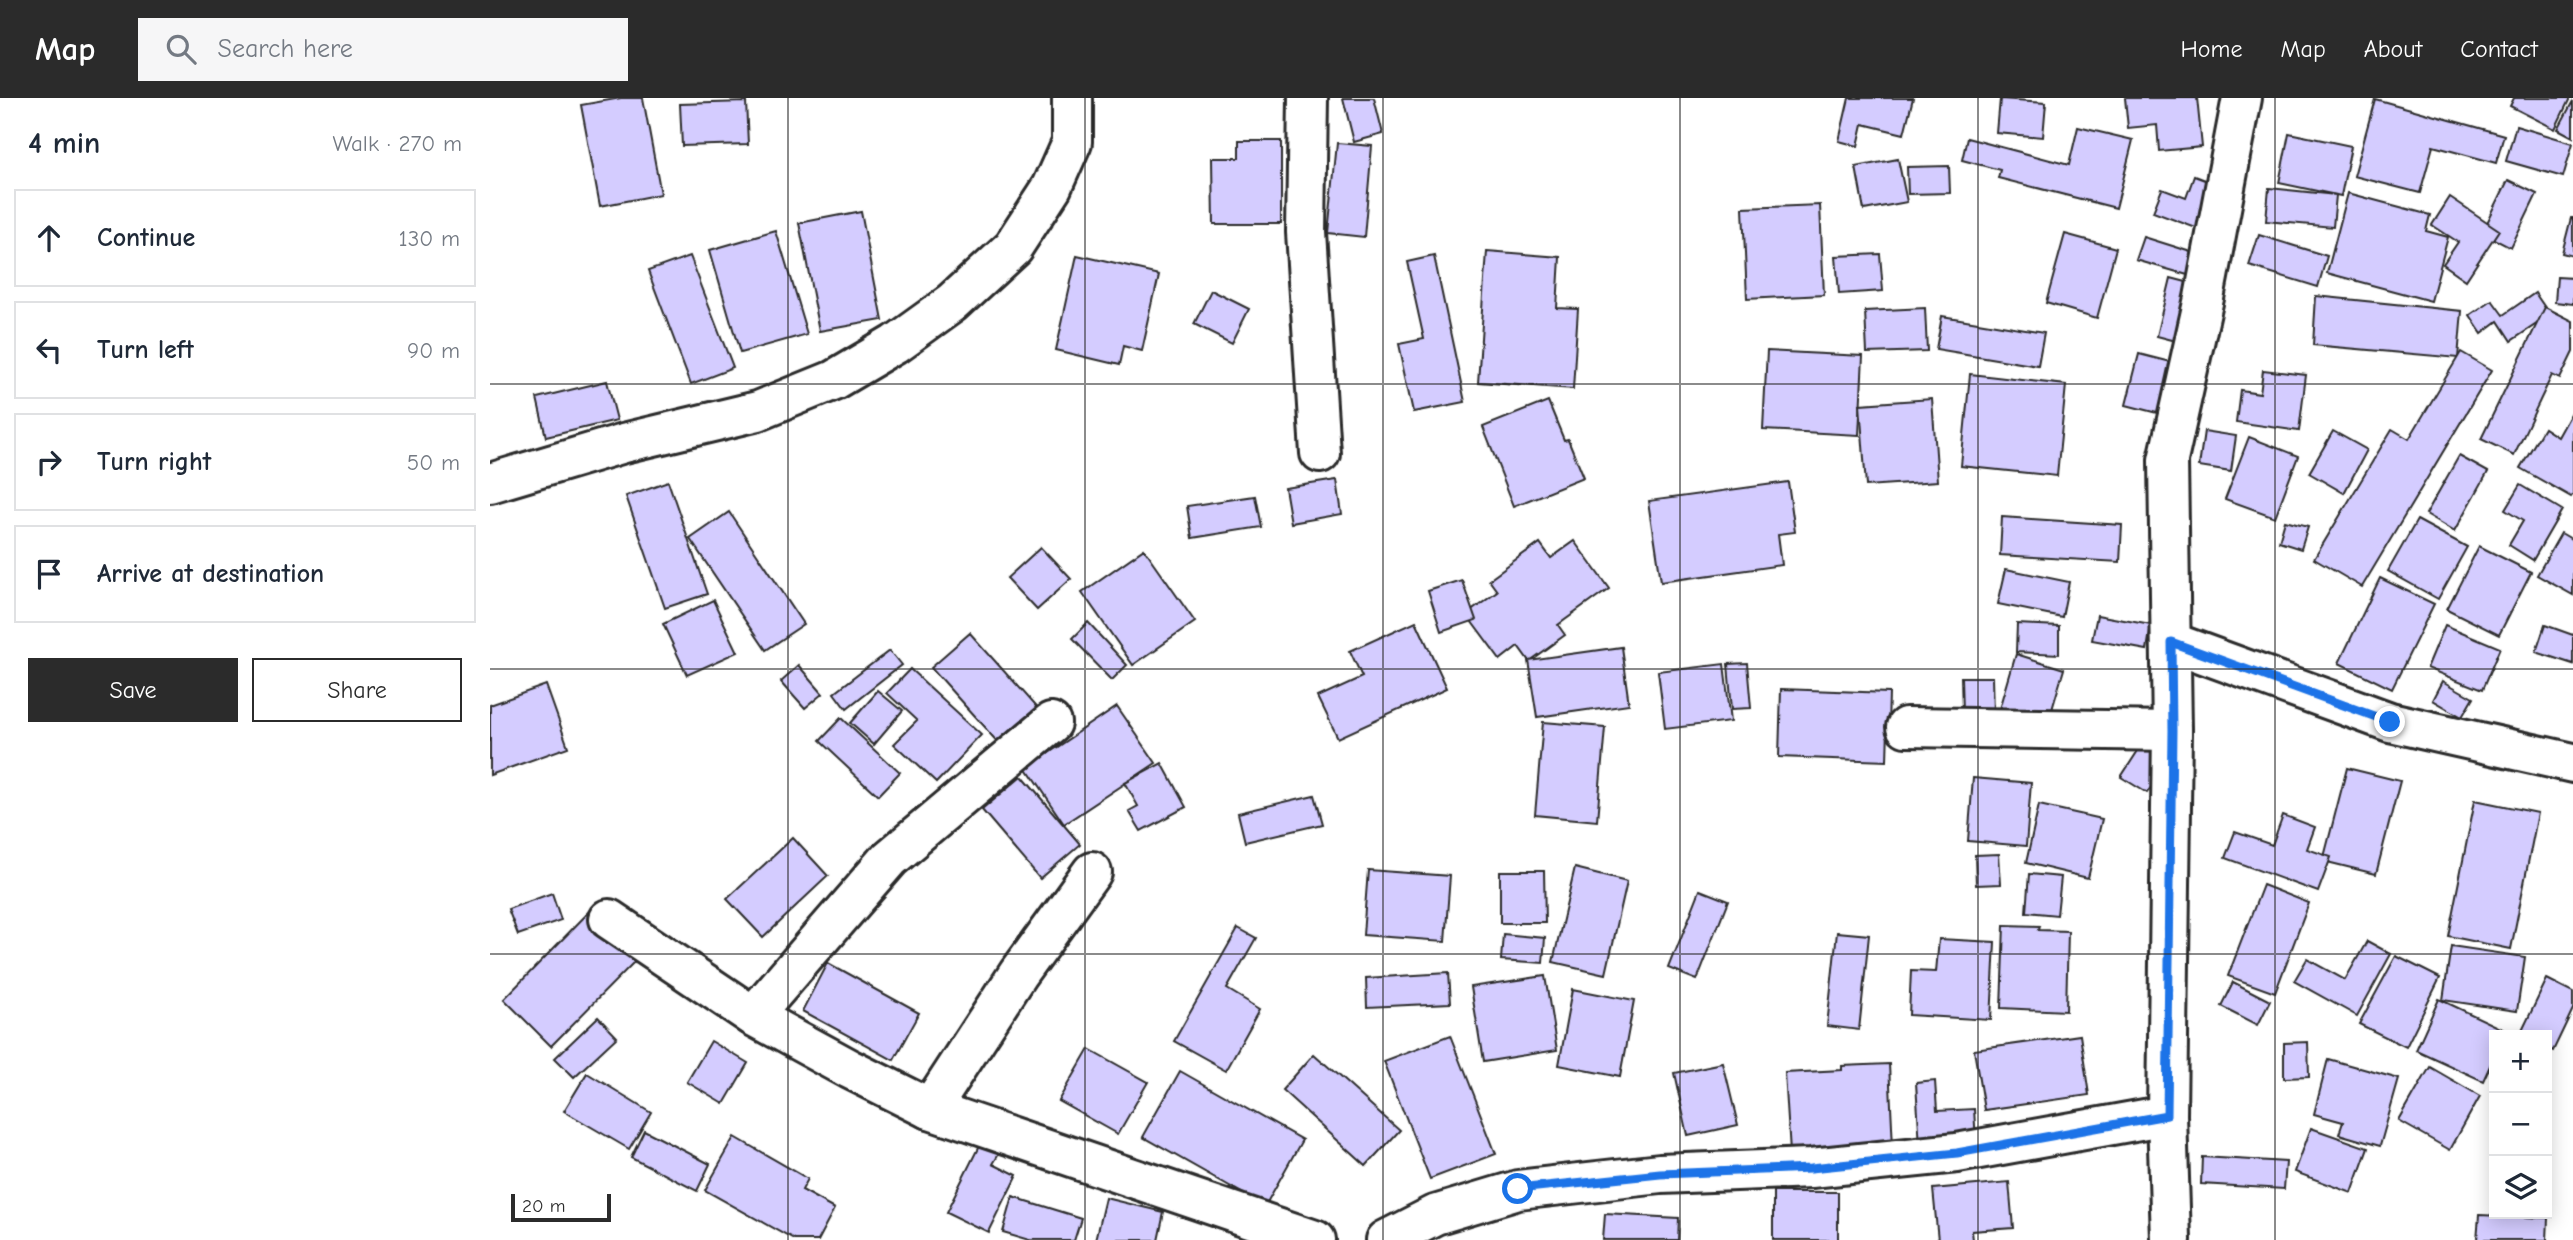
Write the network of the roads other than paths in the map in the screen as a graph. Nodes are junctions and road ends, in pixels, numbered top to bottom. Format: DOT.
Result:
graph roads {
  1 [pos="1072,98"];
  2 [pos="1308,98"];
  3 [pos="2242,98"];
  4 [pos="1320,453"];
  5 [pos="490,483"];
  6 [pos="2171,642"];
  7 [pos="1051,723"];
  8 [pos="1906,727"];
  9 [pos="2172,731"];
  10 [pos="2573,763"];
  11 [pos="1092,872"];
  12 [pos="609,919"];
  13 [pos="753,1016"];
  14 [pos="929,1108"];
  15 [pos="2167,1115"];
  16 [pos="1315,1240"];
  17 [pos="1386,1240"];
  18 [pos="2171,1240"];
  1 -- 5 [label="street"];
  2 -- 4 [label="street"];
  3 -- 6 [label="street"];
  6 -- 9 [label="street"];
  6 -- 10 [label="street"];
  7 -- 13 [label="street"];
  8 -- 9 [label="street"];
  9 -- 15 [label="street"];
  11 -- 14 [label="street"];
  12 -- 13 [label="street"];
  13 -- 14 [label="street"];
  14 -- 16 [label="street"];
  15 -- 17 [label="street"];
  15 -- 18 [label="street"];
}
